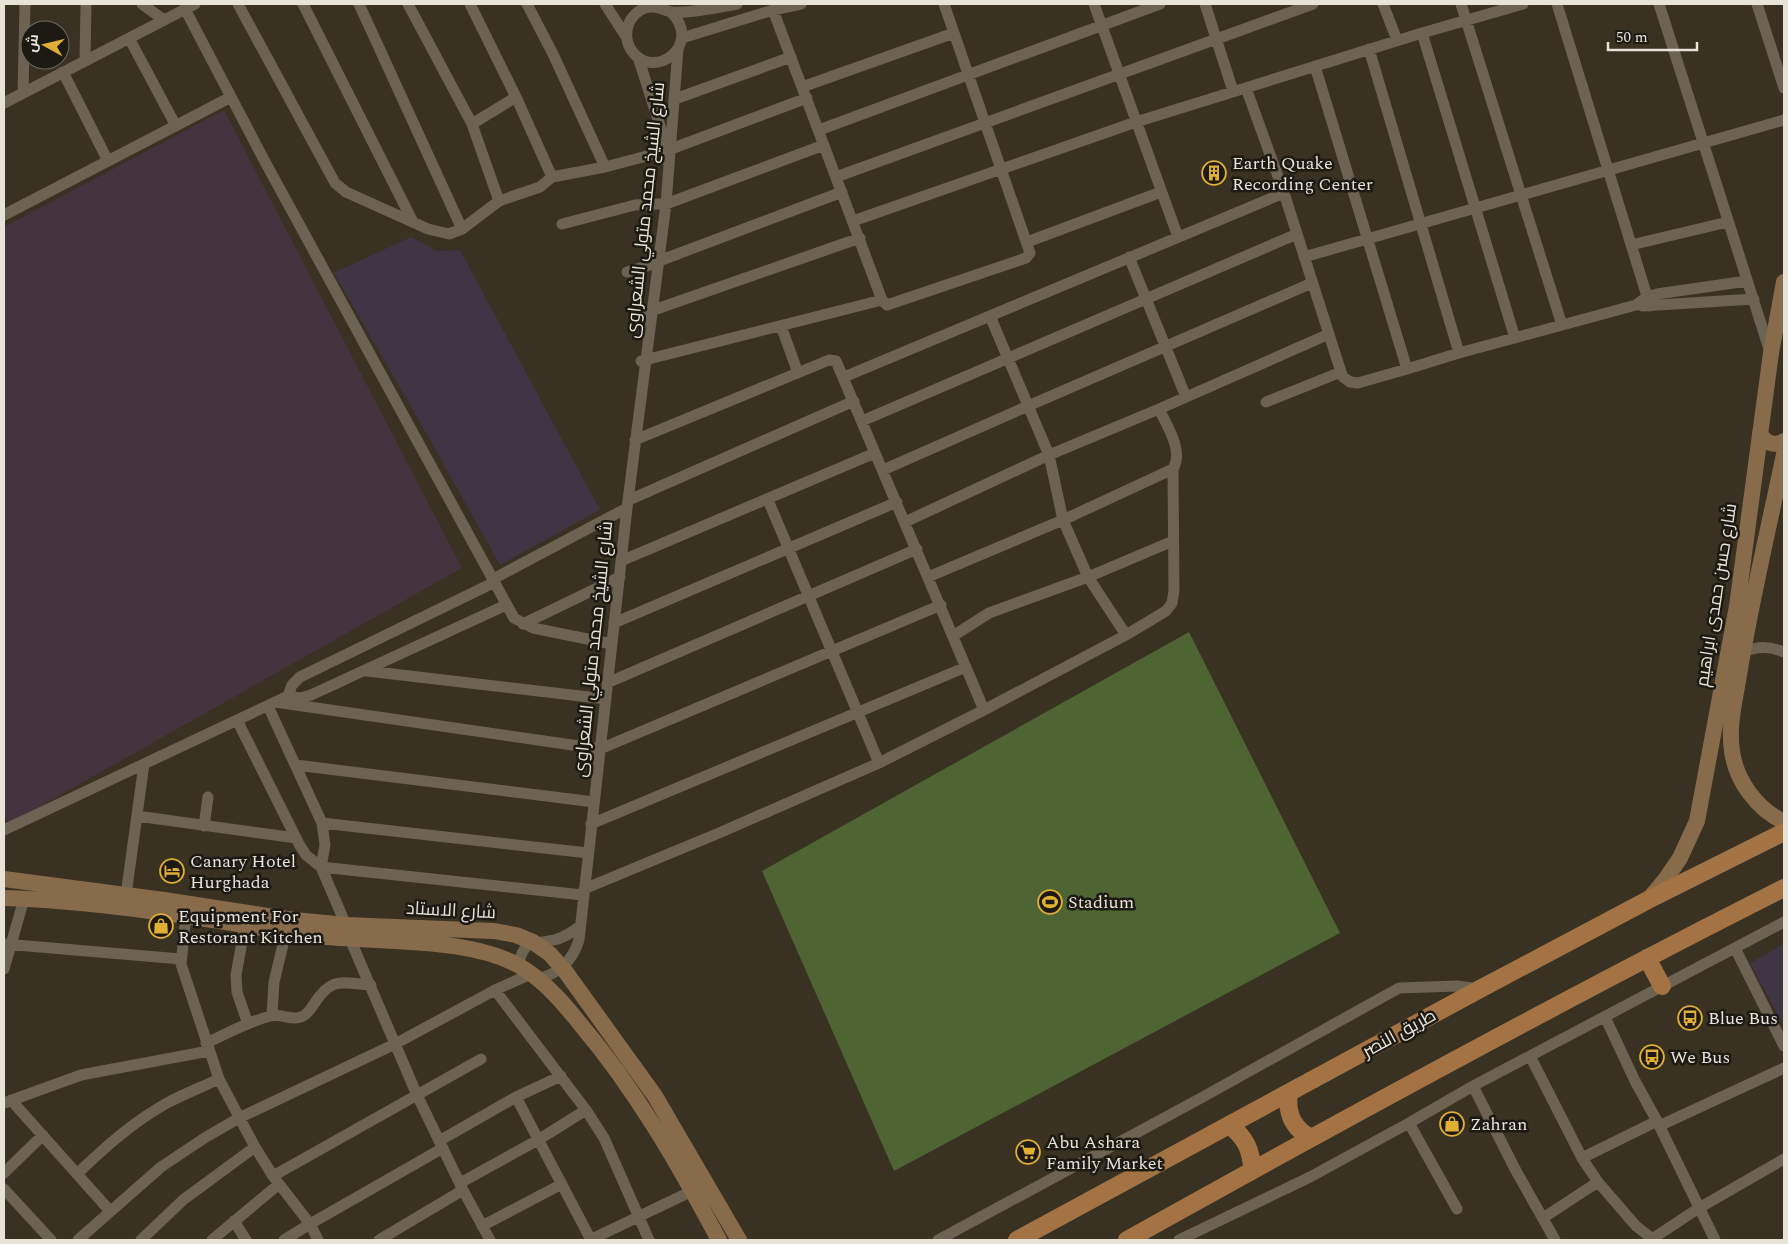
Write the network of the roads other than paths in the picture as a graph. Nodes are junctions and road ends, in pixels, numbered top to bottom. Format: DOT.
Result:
graph roads {
  1 [pos="24,4"];
  2 [pos="86,4"];
  3 [pos="142,4"];
  4 [pos="238,4"];
  5 [pos="303,4"];
  6 [pos="360,4"];
  7 [pos="408,4"];
  8 [pos="470,4"];
  9 [pos="527,4"];
  10 [pos="606,4"];
  11 [pos="737,4"];
  12 [pos="801,4"];
  13 [pos="944,4"];
  14 [pos="1094,4"];
  15 [pos="1160,4"];
  16 [pos="1205,4"];
  17 [pos="1312,4"];
  18 [pos="1383,4"];
  19 [pos="1460,4"];
  20 [pos="1523,4"];
  21 [pos="1557,4"];
  22 [pos="1658,4"];
  23 [pos="1757,4"];
  24 [pos="656,5"];
  25 [pos="190,6"];
  26 [pos="773,10"];
  27 [pos="671,12"];
  28 [pos="164,20"];
  29 [pos="1466,20"];
  30 [pos="1101,26"];
  31 [pos="954,33"];
  32 [pos="1422,33"];
  33 [pos="129,38"];
  34 [pos="627,38"];
  35 [pos="682,38"];
  36 [pos="1216,39"];
  37 [pos="1397,40"];
  38 [pos="678,49"];
  39 [pos="1369,49"];
  40 [pos="638,57"];
  41 [pos="791,57"];
  42 [pos="86,60"];
  43 [pos="1315,66"];
  44 [pos="63,72"];
  45 [pos="1119,74"];
  46 [pos="968,75"];
  47 [pos="1246,88"];
  48 [pos="1784,88"];
  49 [pos="1233,91"];
  50 [pos="23,93"];
  51 [pos="805,93"];
  52 [pos="231,97"];
  53 [pos="516,97"];
  54 [pos="675,99"];
  55 [pos="4,103"];
  56 [pos="1784,120"];
  57 [pos="985,122"];
  58 [pos="1136,122"];
  59 [pos="472,124"];
  60 [pos="176,126"];
  61 [pos="819,130"];
  62 [pos="1703,143"];
  63 [pos="824,145"];
  64 [pos="666,150"];
  65 [pos="108,161"];
  66 [pos="605,167"];
  67 [pos="1001,169"];
  68 [pos="1608,170"];
  69 [pos="836,176"];
  70 [pos="552,177"];
  71 [pos="842,192"];
  72 [pos="1162,192"];
  73 [pos="1284,193"];
  74 [pos="1521,195"];
  75 [pos="498,201"];
  76 [pos="662,204"];
  77 [pos="1475,208"];
  78 [pos="4,215"];
  79 [pos="413,222"];
  80 [pos="853,222"];
  81 [pos="1728,222"];
  82 [pos="562,224"];
  83 [pos="1421,224"];
  84 [pos="462,229"];
  85 [pos="1297,234"];
  86 [pos="1178,237"];
  87 [pos="860,238"];
  88 [pos="1368,239"];
  89 [pos="1026,242"];
  90 [pos="1631,245"];
  91 [pos="1304,257"];
  92 [pos="1129,258"];
  93 [pos="656,262"];
  94 [pos="627,272"];
  95 [pos="1747,281"];
  96 [pos="1784,282"];
  97 [pos="1312,283"];
  98 [pos="1146,299"];
  99 [pos="1754,299"];
  100 [pos="882,300"];
  101 [pos="1648,302"];
  102 [pos="649,312"];
  103 [pos="990,316"];
  104 [pos="1562,325"];
  105 [pos="781,326"];
  106 [pos="1329,334"];
  107 [pos="1515,338"];
  108 [pos="1165,346"];
  109 [pos="1459,353"];
  110 [pos="1771,354"];
  111 [pos="1007,358"];
  112 [pos="644,360"];
  113 [pos="1407,370"];
  114 [pos="1342,372"];
  115 [pos="798,373"];
  116 [pos="844,377"];
  117 [pos="1186,397"];
  118 [pos="854,401"];
  119 [pos="1266,402"];
  120 [pos="1028,406"];
  121 [pos="1159,409"];
  122 [pos="862,421"];
  123 [pos="1760,433"];
  124 [pos="635,440"];
  125 [pos="1784,441"];
  126 [pos="875,453"];
  127 [pos="1784,454"];
  128 [pos="1050,455"];
  129 [pos="1173,469"];
  130 [pos="883,470"];
  131 [pos="768,500"];
  132 [pos="897,502"];
  133 [pos="628,504"];
  134 [pos="1063,520"];
  135 [pos="905,522"];
  136 [pos="1173,541"];
  137 [pos="790,548"];
  138 [pos="917,549"];
  139 [pos="622,561"];
  140 [pos="620,577"];
  141 [pos="928,577"];
  142 [pos="1088,577"];
  143 [pos="494,580"];
  144 [pos="809,596"];
  145 [pos="506,605"];
  146 [pos="940,605"];
  147 [pos="1745,607"];
  148 [pos="614,623"];
  149 [pos="523,624"];
  150 [pos="1126,635"];
  151 [pos="953,636"];
  152 [pos="612,644"];
  153 [pos="833,652"];
  154 [pos="1743,652"];
  155 [pos="1784,652"];
  156 [pos="966,667"];
  157 [pos="367,671"];
  158 [pos="607,683"];
  159 [pos="288,696"];
  160 [pos="606,699"];
  161 [pos="271,704"];
  162 [pos="984,710"];
  163 [pos="859,712"];
  164 [pos="237,720"];
  165 [pos="600,749"];
  166 [pos="878,763"];
  167 [pos="144,764"];
  168 [pos="296,765"];
  169 [pos="208,798"];
  170 [pos="594,802"];
  171 [pos="137,816"];
  172 [pos="1784,822"];
  173 [pos="322,823"];
  174 [pos="591,824"];
  175 [pos="204,826"];
  176 [pos="4,830"];
  177 [pos="1784,832"];
  178 [pos="296,838"];
  179 [pos="588,853"];
  180 [pos="321,867"];
  181 [pos="4,879"];
  182 [pos="1784,888"];
  183 [pos="584,892"];
  184 [pos="126,895"];
  185 [pos="4,898"];
  186 [pos="24,899"];
  187 [pos="1648,900"];
  188 [pos="186,916"];
  189 [pos="1784,922"];
  190 [pos="245,925"];
  191 [pos="579,928"];
  192 [pos="286,932"];
  193 [pos="348,932"];
  194 [pos="533,942"];
  195 [pos="7,945"];
  196 [pos="1735,948"];
  197 [pos="1647,958"];
  198 [pos="181,959"];
  199 [pos="562,967"];
  200 [pos="4,969"];
  201 [pos="529,972"];
  202 [pos="371,985"];
  203 [pos="1662,986"];
  204 [pos="1480,988"];
  205 [pos="495,990"];
  206 [pos="272,1015"];
  207 [pos="1605,1017"];
  208 [pos="248,1024"];
  209 [pos="395,1044"];
  210 [pos="1784,1046"];
  211 [pos="207,1047"];
  212 [pos="1530,1056"];
  213 [pos="481,1059"];
  214 [pos="1784,1068"];
  215 [pos="561,1076"];
  216 [pos="219,1079"];
  217 [pos="1473,1086"];
  218 [pos="1289,1093"];
  219 [pos="417,1095"];
  220 [pos="516,1097"];
  221 [pos="7,1101"];
  222 [pos="586,1110"];
  223 [pos="239,1118"];
  224 [pos="1409,1123"];
  225 [pos="1658,1123"];
  226 [pos="1229,1124"];
  227 [pos="43,1136"];
  228 [pos="1311,1138"];
  229 [pos="538,1140"];
  230 [pos="441,1144"];
  231 [pos="255,1147"];
  232 [pos="1582,1158"];
  233 [pos="1784,1158"];
  234 [pos="1252,1171"];
  235 [pos="4,1173"];
  236 [pos="77,1174"];
  237 [pos="276,1180"];
  238 [pos="1598,1182"];
  239 [pos="562,1184"];
  240 [pos="462,1187"];
  241 [pos="4,1189"];
  242 [pos="692,1191"];
  243 [pos="1699,1208"];
  244 [pos="1457,1209"];
  245 [pos="110,1211"];
  246 [pos="638,1216"];
  247 [pos="1543,1218"];
  248 [pos="234,1221"];
  249 [pos="310,1224"];
  250 [pos="486,1233"];
  251 [pos="45,1238"];
  252 [pos="1185,1239"];
  253 [pos="78,1240"];
  254 [pos="141,1240"];
  255 [pos="212,1240"];
  256 [pos="246,1240"];
  257 [pos="284,1240"];
  258 [pos="318,1240"];
  259 [pos="379,1240"];
  260 [pos="476,1240"];
  261 [pos="591,1240"];
  262 [pos="649,1240"];
  263 [pos="719,1240"];
  264 [pos="739,1240"];
  265 [pos="938,1240"];
  266 [pos="1017,1240"];
  267 [pos="1127,1240"];
  268 [pos="1555,1240"];
  269 [pos="1653,1240"];
  270 [pos="1715,1240"];
  1 -- 50 [label="street"];
  2 -- 42 [label="street"];
  3 -- 28 [label="street"];
  4 -- 79 [label="street"];
  5 -- 79 [label="street"];
  6 -- 84 [label="street"];
  7 -- 59 [label="street"];
  8 -- 53 [label="street"];
  9 -- 66 [label="street"];
  10 -- 34 [label="street"];
  11 -- 27 [label="street"];
  12 -- 26 [label="street"];
  13 -- 31 [label="street"];
  14 -- 30 [label="street"];
  15 -- 30 [label="street"];
  16 -- 36 [label="street"];
  17 -- 36 [label="street"];
  18 -- 37 [label="street"];
  19 -- 29 [label="street"];
  20 -- 29 [label="street"];
  21 -- 68 [label="street"];
  22 -- 62 [label="street"];
  23 -- 48 [label="street"];
  24 -- 27 [label="street"];
  24 -- 34 [label="street"];
  25 -- 28 [label="street"];
  25 -- 52 [label="street"];
  26 -- 35 [label="street"];
  26 -- 41 [label="street"];
  27 -- 35 [label="street"];
  28 -- 33 [label="street"];
  29 -- 32 [label="street"];
  29 -- 74 [label="street"];
  30 -- 45 [label="street"];
  30 -- 46 [label="street"];
  31 -- 46 [label="street"];
  31 -- 51 [label="street"];
  32 -- 37 [label="street"];
  32 -- 77 [label="street"];
  33 -- 42 [label="street"];
  33 -- 60 [label="street"];
  34 -- 40 [label="street"];
  35 -- 38 [label="street"];
  36 -- 45 [label="street"];
  36 -- 49 [label="street"];
  37 -- 39 [label="street"];
  38 -- 40 [label="street"];
  38 -- 54 [label="street, شارع الشيخ محمد متولي الشعراوى"];
  39 -- 43 [label="street"];
  39 -- 83 [label="street"];
  40 -- 64 [label="street, شارع الشيخ محمد متولي الشعراوى"];
  41 -- 51 [label="street"];
  41 -- 54 [label="street"];
  42 -- 44 [label="street"];
  43 -- 47 [label="street"];
  43 -- 88 [label="street"];
  44 -- 50 [label="street"];
  44 -- 65 [label="street"];
  45 -- 57 [label="street"];
  45 -- 58 [label="street"];
  46 -- 57 [label="street"];
  46 -- 61 [label="street"];
  47 -- 49 [label="street"];
  47 -- 73 [label="street"];
  49 -- 58 [label="street"];
  50 -- 55 [label="street"];
  51 -- 61 [label="street"];
  51 -- 64 [label="street"];
  52 -- 60 [label="street"];
  52 -- 143 [label="street"];
  53 -- 59 [label="street"];
  53 -- 70 [label="street"];
  54 -- 64 [label="street, شارع الشيخ محمد متولي الشعراوى"];
  56 -- 62 [label="street"];
  57 -- 67 [label="street"];
  57 -- 69 [label="street"];
  58 -- 67 [label="street"];
  58 -- 72 [label="street"];
  59 -- 75 [label="street"];
  60 -- 65 [label="street"];
  61 -- 63 [label="street"];
  62 -- 68 [label="street"];
  62 -- 81 [label="street"];
  63 -- 69 [label="street"];
  63 -- 76 [label="street"];
  64 -- 66 [label="street"];
  64 -- 76 [label="street, شارع الشيخ محمد متولي الشعراوى"];
  65 -- 78 [label="street"];
  66 -- 70 [label="street"];
  67 -- 80 [label="street"];
  67 -- 89 [label="street"];
  68 -- 74 [label="street"];
  68 -- 90 [label="street"];
  69 -- 71 [label="street"];
  70 -- 75 [label="street"];
  71 -- 80 [label="street"];
  71 -- 93 [label="street"];
  72 -- 86 [label="street"];
  72 -- 89 [label="street"];
  73 -- 85 [label="street"];
  73 -- 86 [label="street"];
  74 -- 77 [label="street"];
  74 -- 104 [label="street"];
  75 -- 84 [label="street"];
  76 -- 82 [label="street"];
  76 -- 93 [label="street, شارع الشيخ محمد متولي الشعراوى"];
  77 -- 83 [label="street"];
  77 -- 107 [label="street"];
  79 -- 84 [label="street"];
  80 -- 87 [label="street"];
  81 -- 90 [label="street"];
  81 -- 95 [label="street"];
  83 -- 88 [label="street"];
  83 -- 109 [label="street"];
  85 -- 91 [label="street"];
  85 -- 98 [label="street"];
  86 -- 92 [label="street"];
  87 -- 100 [label="street"];
  87 -- 102 [label="street"];
  88 -- 91 [label="street"];
  88 -- 113 [label="street"];
  89 -- 100 [label="street"];
  90 -- 101 [label="street"];
  91 -- 97 [label="street"];
  92 -- 98 [label="street"];
  92 -- 103 [label="street"];
  93 -- 94 [label="street"];
  93 -- 102 [label="street, شارع الشيخ محمد متولي الشعراوى"];
  95 -- 99 [label="street"];
  95 -- 101 [label="street"];
  96 -- 110 [label="main road, شارع حسن حمدى ابراهيم"];
  97 -- 106 [label="street"];
  97 -- 108 [label="street"];
  98 -- 108 [label="street"];
  98 -- 111 [label="street"];
  99 -- 101 [label="street"];
  99 -- 110 [label="street"];
  100 -- 105 [label="street"];
  101 -- 104 [label="street"];
  102 -- 112 [label="street, شارع الشيخ محمد متولي الشعراوى"];
  103 -- 111 [label="street"];
  103 -- 116 [label="street"];
  104 -- 107 [label="street"];
  105 -- 112 [label="street"];
  105 -- 115 [label="street"];
  106 -- 114 [label="street"];
  106 -- 117 [label="street"];
  107 -- 109 [label="street"];
  108 -- 117 [label="street"];
  108 -- 120 [label="street"];
  109 -- 113 [label="street"];
  110 -- 123 [label="main road, شارع حسن حمدى ابراهيم"];
  111 -- 120 [label="street"];
  111 -- 122 [label="street"];
  112 -- 124 [label="street, شارع الشيخ محمد متولي الشعراوى"];
  113 -- 114 [label="street"];
  114 -- 119 [label="street"];
  115 -- 116 [label="street"];
  115 -- 124 [label="street"];
  116 -- 118 [label="street"];
  117 -- 121 [label="street"];
  118 -- 122 [label="street"];
  118 -- 133 [label="street"];
  120 -- 128 [label="street"];
  120 -- 130 [label="street"];
  121 -- 128 [label="street"];
  121 -- 129 [label="street"];
  122 -- 126 [label="street"];
  123 -- 125 [label="main road"];
  123 -- 147 [label="main road, شارع حسن حمدى ابراهيم"];
  124 -- 133 [label="street, شارع الشيخ محمد متولي الشعراوى"];
  126 -- 130 [label="street"];
  126 -- 131 [label="street"];
  127 -- 147 [label="main road, شارع حسن حمدى ابراهيم"];
  128 -- 134 [label="street"];
  128 -- 135 [label="street"];
  129 -- 134 [label="street"];
  129 -- 136 [label="street"];
  130 -- 132 [label="street"];
  131 -- 137 [label="street"];
  131 -- 139 [label="street"];
  132 -- 135 [label="street"];
  132 -- 137 [label="street"];
  133 -- 139 [label="street, شارع الشيخ محمد متولي الشعراوى"];
  133 -- 143 [label="street"];
  134 -- 141 [label="street"];
  134 -- 142 [label="street"];
  135 -- 138 [label="street"];
  136 -- 142 [label="street"];
  136 -- 150 [label="street"];
  137 -- 144 [label="street"];
  137 -- 148 [label="street"];
  138 -- 141 [label="street"];
  138 -- 144 [label="street"];
  139 -- 140 [label="street, شارع الشيخ محمد متولي الشعراوى"];
  140 -- 148 [label="street, شارع الشيخ محمد متولي الشعراوى"];
  140 -- 149 [label="street"];
  141 -- 146 [label="street"];
  142 -- 150 [label="street"];
  142 -- 151 [label="street"];
  143 -- 145 [label="street"];
  143 -- 159 [label="street"];
  144 -- 153 [label="street"];
  144 -- 158 [label="street"];
  145 -- 149 [label="street"];
  145 -- 157 [label="street"];
  146 -- 151 [label="street"];
  146 -- 153 [label="street"];
  147 -- 154 [label="main road, شارع حسن حمدى ابراهيم"];
  147 -- 187 [label="main road, شارع حسن حمدى ابراهيم"];
  148 -- 152 [label="street, شارع الشيخ محمد متولي الشعراوى"];
  149 -- 152 [label="street"];
  150 -- 162 [label="street"];
  151 -- 156 [label="street"];
  152 -- 158 [label="street, شارع الشيخ محمد متولي الشعراوى"];
  153 -- 163 [label="street"];
  153 -- 165 [label="street"];
  154 -- 155 [label="street"];
  154 -- 172 [label="main road, شارع حسن حمدى ابراهيم"];
  156 -- 162 [label="street"];
  156 -- 163 [label="street"];
  157 -- 159 [label="street"];
  157 -- 160 [label="street"];
  158 -- 160 [label="street, شارع الشيخ محمد متولي الشعراوى"];
  159 -- 161 [label="street"];
  160 -- 165 [label="street, شارع الشيخ محمد متولي الشعراوى"];
  161 -- 164 [label="street"];
  161 -- 165 [label="street"];
  161 -- 168 [label="street"];
  162 -- 166 [label="street"];
  163 -- 166 [label="street"];
  163 -- 174 [label="street"];
  164 -- 167 [label="street"];
  164 -- 178 [label="street"];
  165 -- 170 [label="street, شارع الشيخ محمد متولي الشعراوى"];
  166 -- 183 [label="street"];
  167 -- 171 [label="street"];
  167 -- 176 [label="street"];
  168 -- 170 [label="street"];
  168 -- 173 [label="street"];
  169 -- 175 [label="street"];
  170 -- 174 [label="street, شارع الشيخ محمد متولي الشعراوى"];
  171 -- 175 [label="street"];
  171 -- 184 [label="street"];
  173 -- 179 [label="street"];
  173 -- 180 [label="street"];
  174 -- 179 [label="street, شارع الشيخ محمد متولي الشعراوى"];
  175 -- 178 [label="street"];
  177 -- 187 [label="main road, طريق النصر"];
  178 -- 180 [label="street"];
  179 -- 183 [label="street, شارع الشيخ محمد متولي الشعراوى"];
  180 -- 183 [label="street"];
  180 -- 193 [label="street"];
  181 -- 184 [label="main road, شارع الاستاد"];
  182 -- 197 [label="main road"];
  183 -- 191 [label="street, شارع الشيخ محمد متولي الشعراوى"];
  184 -- 193 [label="main road, شارع الاستاد"];
  185 -- 186 [label="main road, شارع الاستاد"];
  186 -- 188 [label="main road, شارع الاستاد"];
  186 -- 195 [label="street"];
  187 -- 204 [label="main road, طريق النصر"];
  188 -- 190 [label="main road, شارع الاستاد"];
  188 -- 198 [label="street"];
  189 -- 196 [label="street"];
  190 -- 192 [label="main road, شارع الاستاد"];
  190 -- 208 [label="street"];
  191 -- 194 [label="street"];
  191 -- 199 [label="street, شارع الشيخ محمد متولي الشعراوى"];
  192 -- 193 [label="main road, شارع الاستاد"];
  192 -- 206 [label="street"];
  193 -- 194 [label="main road, شارع الاستاد"];
  193 -- 201 [label="main road, شارع الاستاد"];
  193 -- 202 [label="street"];
  194 -- 199 [label="main road, شارع الاستاد"];
  194 -- 201 [label="street"];
  195 -- 198 [label="street"];
  195 -- 200 [label="street"];
  196 -- 203 [label="street"];
  196 -- 210 [label="street"];
  197 -- 203 [label="main road"];
  197 -- 228 [label="main road"];
  198 -- 211 [label="street"];
  199 -- 201 [label="street"];
  199 -- 264 [label="main road, شارع الاستاد"];
  201 -- 205 [label="street"];
  201 -- 242 [label="main road, شارع الاستاد"];
  202 -- 206 [label="street"];
  202 -- 209 [label="street"];
  203 -- 207 [label="street"];
  204 -- 218 [label="main road, طريق النصر"];
  204 -- 265 [label="street"];
  205 -- 209 [label="street"];
  205 -- 215 [label="street"];
  206 -- 208 [label="street"];
  207 -- 212 [label="street"];
  207 -- 225 [label="street"];
  208 -- 211 [label="street"];
  209 -- 219 [label="street"];
  209 -- 223 [label="street"];
  211 -- 216 [label="street"];
  211 -- 221 [label="street"];
  212 -- 217 [label="street"];
  212 -- 232 [label="street"];
  213 -- 219 [label="street"];
  214 -- 225 [label="street"];
  215 -- 220 [label="street"];
  215 -- 222 [label="street"];
  216 -- 223 [label="street"];
  216 -- 236 [label="street"];
  217 -- 224 [label="street"];
  217 -- 247 [label="street"];
  218 -- 226 [label="main road, طريق النصر"];
  218 -- 228 [label="main road"];
  219 -- 230 [label="street"];
  219 -- 237 [label="street"];
  220 -- 229 [label="street"];
  220 -- 230 [label="street"];
  221 -- 227 [label="street"];
  222 -- 229 [label="street"];
  222 -- 246 [label="street"];
  223 -- 231 [label="street"];
  223 -- 245 [label="street"];
  224 -- 244 [label="street"];
  224 -- 252 [label="street"];
  225 -- 232 [label="street"];
  225 -- 243 [label="street"];
  226 -- 234 [label="main road"];
  226 -- 266 [label="main road, طريق النصر"];
  227 -- 235 [label="street"];
  227 -- 236 [label="street"];
  228 -- 234 [label="main road"];
  229 -- 239 [label="street"];
  229 -- 240 [label="street"];
  230 -- 240 [label="street"];
  230 -- 249 [label="street"];
  231 -- 237 [label="street"];
  231 -- 254 [label="street"];
  232 -- 238 [label="street"];
  233 -- 243 [label="street"];
  234 -- 267 [label="main road"];
  236 -- 245 [label="street"];
  237 -- 248 [label="street"];
  237 -- 249 [label="street"];
  238 -- 247 [label="street"];
  238 -- 269 [label="street"];
  239 -- 250 [label="street"];
  239 -- 261 [label="street"];
  240 -- 250 [label="street"];
  240 -- 259 [label="street"];
  241 -- 251 [label="street"];
  242 -- 246 [label="street"];
  242 -- 263 [label="main road, شارع الاستاد"];
  243 -- 269 [label="street"];
  243 -- 270 [label="street"];
  245 -- 253 [label="street"];
  246 -- 261 [label="street"];
  246 -- 262 [label="street"];
  247 -- 268 [label="street"];
  248 -- 255 [label="street"];
  248 -- 256 [label="street"];
  249 -- 257 [label="street"];
  249 -- 258 [label="street"];
  250 -- 260 [label="street"];
}
